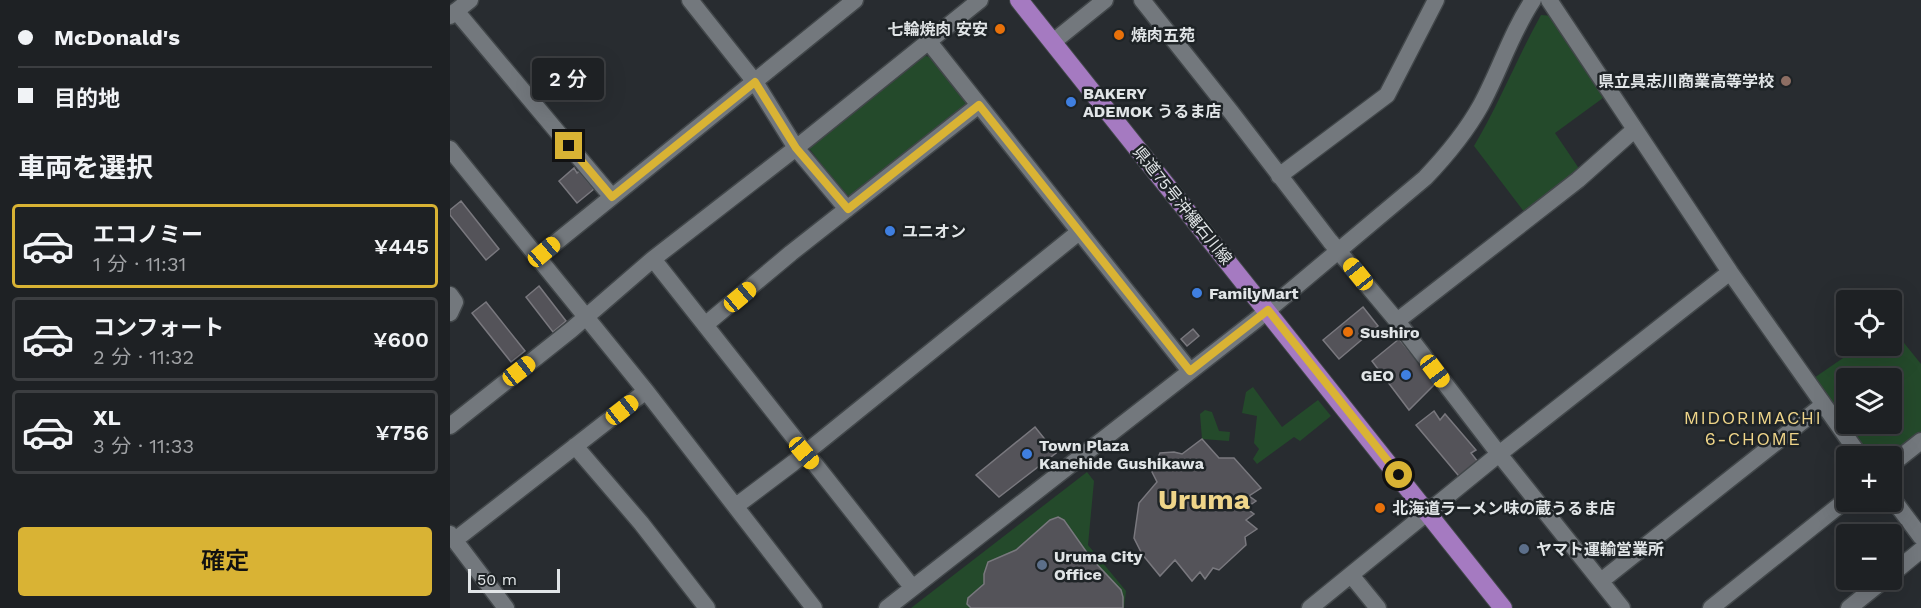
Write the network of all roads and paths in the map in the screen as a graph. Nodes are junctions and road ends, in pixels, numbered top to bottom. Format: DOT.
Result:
graph roads {
  1 [pos="470,0"];
  2 [pos="690,0"];
  3 [pos="855,0"];
  4 [pos="980,0"];
  5 [pos="1019,0"];
  6 [pos="1105,0"];
  7 [pos="1142,0"];
  8 [pos="1436,0"];
  9 [pos="1533,0"];
  10 [pos="1549,0"];
  11 [pos="453,13"];
  12 [pos="929,42"];
  13 [pos="1053,42"];
  14 [pos="755,82"];
  15 [pos="979,105"];
  16 [pos="1634,130"];
  17 [pos="796,148"];
  18 [pos="450,149"];
  19 [pos="1279,176"];
  20 [pos="612,197"];
  21 [pos="848,209"];
  22 [pos="1079,232"];
  23 [pos="1339,250"];
  24 [pos="538,257"];
  25 [pos="653,259"];
  26 [pos="1730,272"];
  27 [pos="450,295"];
  28 [pos="1268,310"];
  29 [pos="450,313"];
  30 [pos="587,317"];
  31 [pos="1397,321"];
  32 [pos="705,325"];
  33 [pos="1190,371"];
  34 [pos="646,391"];
  35 [pos="1824,405"];
  36 [pos="450,426"];
  37 [pos="1921,441"];
  38 [pos="575,446"];
  39 [pos="1853,446"];
  40 [pos="804,453"];
  41 [pos="1499,454"];
  42 [pos="1902,456"];
  43 [pos="736,506"];
  44 [pos="1836,508"];
  45 [pos="1902,511"];
  46 [pos="1428,512"];
  47 [pos="452,537"];
  48 [pos="1921,537"];
  49 [pos="1921,550"];
  50 [pos="1902,566"];
  51 [pos="1352,574"];
  52 [pos="1601,581"];
  53 [pos="912,587"];
  54 [pos="1871,590"];
  55 [pos="503,607"];
  56 [pos="707,608"];
  57 [pos="814,608"];
  58 [pos="887,608"];
  59 [pos="1310,608"];
  60 [pos="1378,608"];
  61 [pos="1503,608"];
  62 [pos="1622,608"];
  63 [pos="1711,608"];
  64 [pos="1849,608"];
  1 -- 11 [label="street"];
  2 -- 14 [label="street"];
  3 -- 14 [label="street"];
  4 -- 12 [label="street"];
  5 -- 13 [label="main road, 県道75号沖縄石川線"];
  6 -- 13 [label="street"];
  7 -- 19 [label="street"];
  8 -- 19 [label="street"];
  9 -- 23 [label="street"];
  10 -- 16 [label="street"];
  11 -- 20 [label="street"];
  12 -- 15 [label="street"];
  12 -- 17 [label="street"];
  13 -- 28 [label="main road, 県道75号沖縄石川線"];
  14 -- 17 [label="street"];
  14 -- 20 [label="street"];
  15 -- 21 [label="street"];
  15 -- 22 [label="street"];
  16 -- 26 [label="street"];
  16 -- 31 [label="street"];
  17 -- 21 [label="street"];
  17 -- 25 [label="street"];
  18 -- 24 [label="street"];
  19 -- 23 [label="street"];
  20 -- 24 [label="street"];
  21 -- 32 [label="street"];
  22 -- 33 [label="street"];
  22 -- 40 [label="street"];
  23 -- 28 [label="street"];
  23 -- 31 [label="street"];
  24 -- 30 [label="street"];
  25 -- 30 [label="street"];
  25 -- 32 [label="street"];
  26 -- 35 [label="street"];
  26 -- 41 [label="street"];
  27 -- 29 [label="street"];
  28 -- 33 [label="street"];
  28 -- 46 [label="main road, 県道75号沖縄石川線"];
  30 -- 34 [label="street"];
  30 -- 36 [label="street"];
  31 -- 41 [label="street"];
  32 -- 40 [label="street"];
  33 -- 53 [label="street"];
  34 -- 38 [label="street"];
  34 -- 43 [label="street"];
  35 -- 39 [label="street"];
  35 -- 52 [label="street"];
  37 -- 42 [label="street"];
  38 -- 47 [label="street"];
  38 -- 56 [label="street"];
  40 -- 43 [label="street"];
  40 -- 53 [label="street"];
  41 -- 46 [label="street"];
  41 -- 52 [label="street"];
  43 -- 57 [label="street"];
  44 -- 63 [label="street"];
  45 -- 48 [label="street"];
  46 -- 51 [label="street"];
  46 -- 61 [label="main road, 県道75号沖縄石川線"];
  47 -- 55 [label="street"];
  49 -- 50 [label="street"];
  51 -- 59 [label="street"];
  51 -- 60 [label="street"];
  52 -- 62 [label="street"];
  53 -- 58 [label="street"];
  54 -- 64 [label="street"];
}
